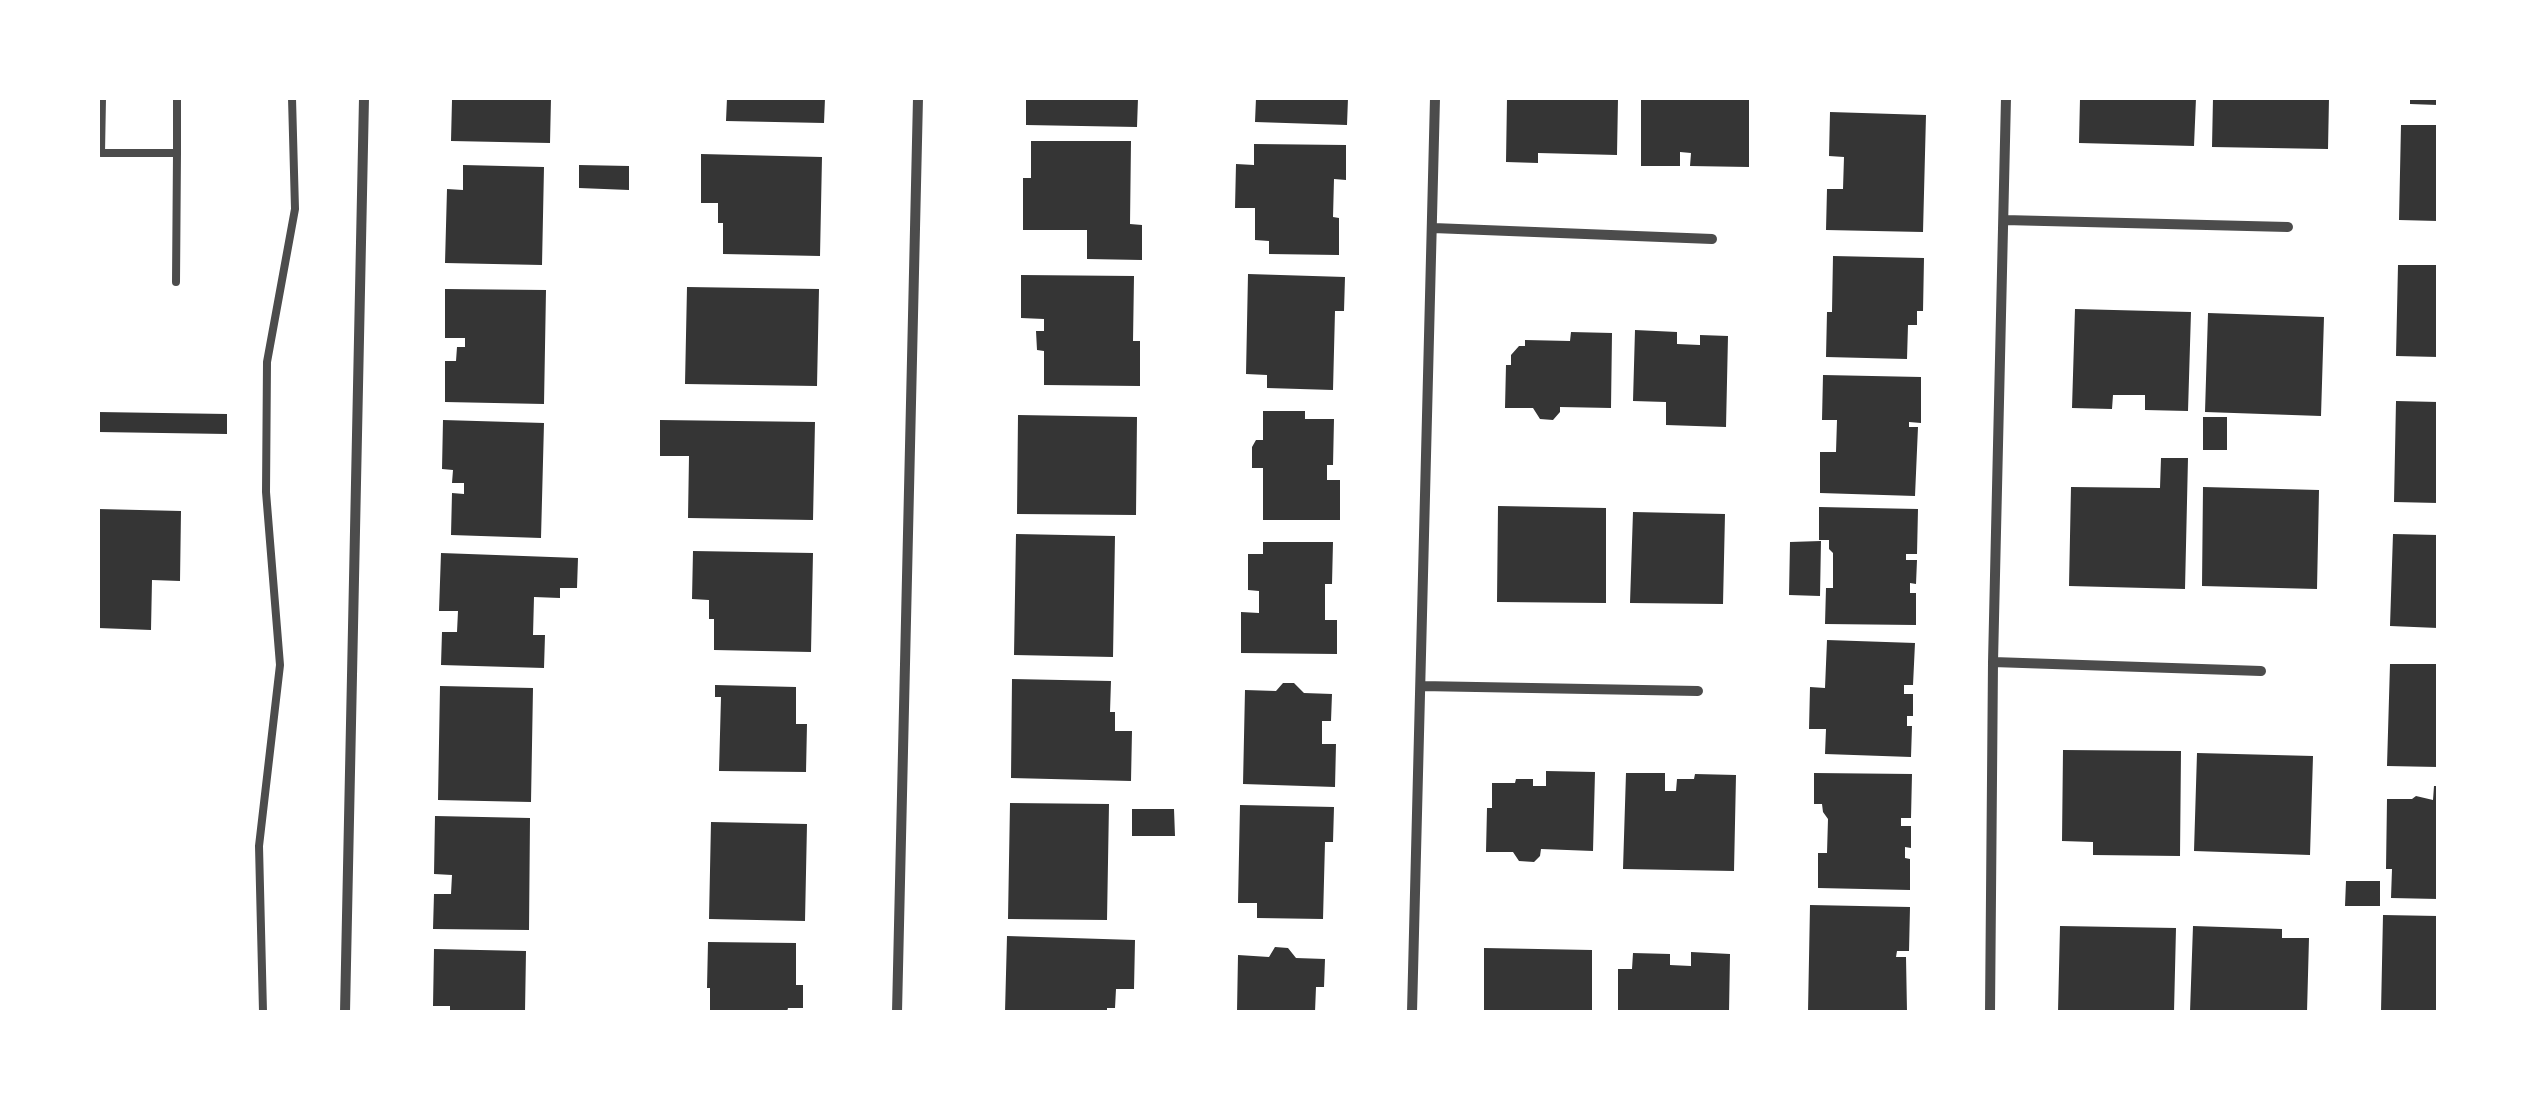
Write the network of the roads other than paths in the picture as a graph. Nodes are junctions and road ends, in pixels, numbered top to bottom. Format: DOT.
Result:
graph roads {
  1 [pos="102,98"];
  2 [pos="178,98"];
  3 [pos="292,98"];
  4 [pos="364,98"];
  5 [pos="918,98"];
  6 [pos="1435,98"];
  7 [pos="2006,98"];
  8 [pos="100,152"];
  9 [pos="177,153"];
  10 [pos="2004,220"];
  11 [pos="2288,226"];
  12 [pos="1433,228"];
  13 [pos="1712,238"];
  14 [pos="176,282"];
  15 [pos="1993,662"];
  16 [pos="2260,670"];
  17 [pos="1421,686"];
  18 [pos="1698,691"];
  19 [pos="263,1012"];
  20 [pos="345,1012"];
  21 [pos="897,1012"];
  22 [pos="1412,1012"];
  23 [pos="1990,1012"];
  1 -- 8 [label="lane"];
  2 -- 9 [label="lane"];
  3 -- 19 [label="lane"];
  4 -- 20 [label="street"];
  5 -- 21 [label="street"];
  6 -- 12 [label="street"];
  7 -- 10 [label="street"];
  8 -- 9 [label="lane"];
  9 -- 14 [label="lane"];
  10 -- 11 [label="street"];
  10 -- 15 [label="street"];
  12 -- 13 [label="street"];
  12 -- 17 [label="street"];
  15 -- 16 [label="street"];
  15 -- 23 [label="street"];
  17 -- 18 [label="street"];
  17 -- 22 [label="street"];
}
